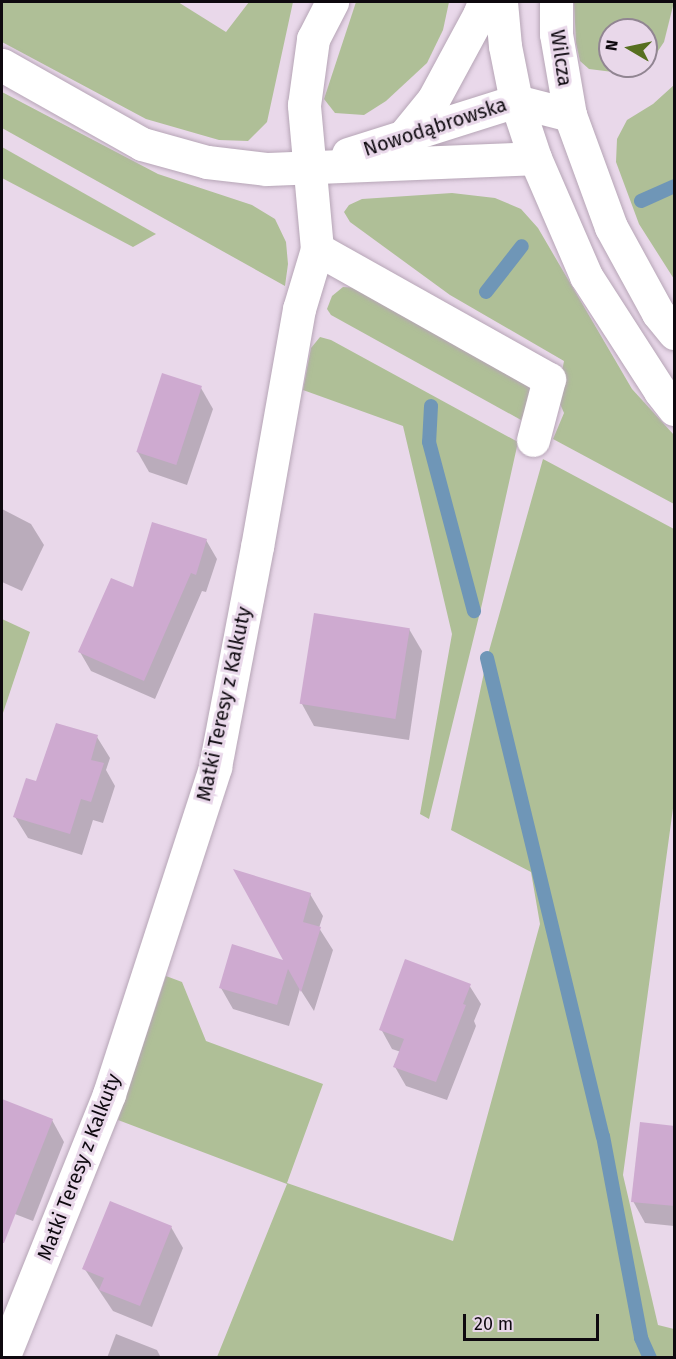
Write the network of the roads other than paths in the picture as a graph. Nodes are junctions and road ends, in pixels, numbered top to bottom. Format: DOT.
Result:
graph roads {
  1 [pos="332,2"];
  2 [pos="484,2"];
  3 [pos="501,2"];
  4 [pos="556,2"];
  5 [pos="2,65"];
  6 [pos="516,101"];
  7 [pos="570,115"];
  8 [pos="402,138"];
  9 [pos="535,158"];
  10 [pos="308,167"];
  11 [pos="317,249"];
  12 [pos="675,333"];
  13 [pos="675,409"];
  14 [pos="533,440"];
  15 [pos="3,1358"];
  1 -- 10 [label="street, Matki Teresy z Kalkuty"];
  2 -- 8 [label="street"];
  3 -- 6 [label="street"];
  4 -- 7 [label="street, Wilcza"];
  5 -- 10 [label="street, Nowodąbrowska"];
  6 -- 7 [label="street, Nowodąbrowska"];
  6 -- 8 [label="street, Nowodąbrowska"];
  6 -- 9 [label="street"];
  7 -- 9 [label="street"];
  7 -- 12 [label="street"];
  8 -- 10 [label="street, Nowodąbrowska"];
  9 -- 10 [label="street, Nowodąbrowska"];
  9 -- 13 [label="street"];
  10 -- 11 [label="street, Matki Teresy z Kalkuty"];
  11 -- 14 [label="street"];
  11 -- 15 [label="street, Matki Teresy z Kalkuty"];
}
